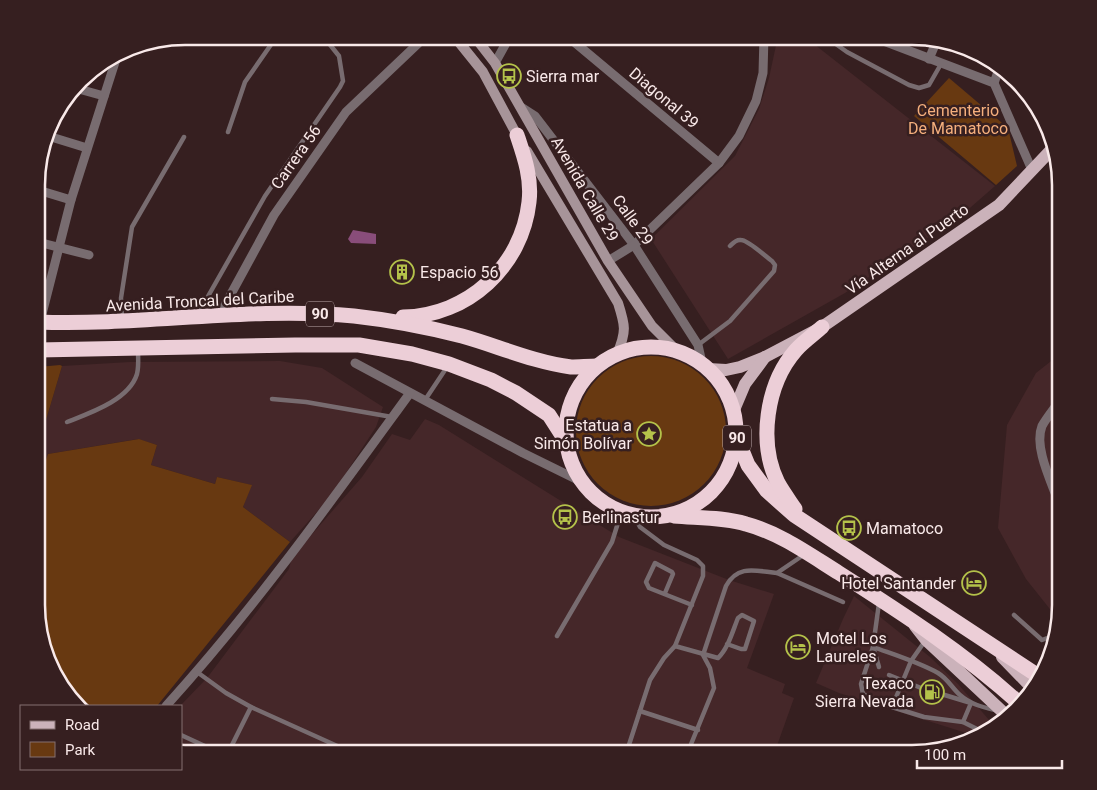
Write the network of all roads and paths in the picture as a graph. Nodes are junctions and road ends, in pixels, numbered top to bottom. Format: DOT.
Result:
graph roads {
  1 [pos="271,45"];
  2 [pos="330,45"];
  3 [pos="417,45"];
  4 [pos="461,45"];
  5 [pos="481,45"];
  6 [pos="505,45"];
  7 [pos="578,45"];
  8 [pos="764,45"];
  9 [pos="838,45"];
  10 [pos="895,45"];
  11 [pos="934,47"];
  12 [pos="929,59"];
  13 [pos="495,63"];
  14 [pos="941,64"];
  15 [pos="113,65"];
  16 [pos="997,74"];
  17 [pos="994,83"];
  18 [pos="83,90"];
  19 [pos="104,96"];
  20 [pos="521,107"];
  21 [pos="228,132"];
  22 [pos="517,135"];
  23 [pos="184,136"];
  24 [pos="53,138"];
  25 [pos="87,148"];
  26 [pos="1048,153"];
  27 [pos="719,163"];
  28 [pos="1032,170"];
  29 [pos="45,192"];
  30 [pos="70,200"];
  31 [pos="45,244"];
  32 [pos="634,245"];
  33 [pos="730,246"];
  34 [pos="58,248"];
  35 [pos="89,255"];
  36 [pos="608,261"];
  37 [pos="45,285"];
  38 [pos="219,316"];
  39 [pos="355,316"];
  40 [pos="196,318"];
  41 [pos="45,322"];
  42 [pos="122,322"];
  43 [pos="822,328"];
  44 [pos="698,345"];
  45 [pos="138,349"];
  46 [pos="45,350"];
  47 [pos="678,351"];
  48 [pos="617,354"];
  49 [pos="765,357"];
  50 [pos="355,363"];
  51 [pos="449,364"];
  52 [pos="597,366"];
  53 [pos="705,366"];
  54 [pos="410,393"];
  55 [pos="272,398"];
  56 [pos="425,401"];
  57 [pos="734,410"];
  58 [pos="1052,412"];
  59 [pos="392,417"];
  60 [pos="67,422"];
  61 [pos="737,438"];
  62 [pos="567,443"];
  63 [pos="584,483"];
  64 [pos="1052,483"];
  65 [pos="628,512"];
  66 [pos="665,516"];
  67 [pos="824,535"];
  68 [pos="807,553"];
  69 [pos="777,573"];
  70 [pos="665,593"];
  71 [pos="880,599"];
  72 [pos="843,602"];
  73 [pos="692,605"];
  74 [pos="1014,616"];
  75 [pos="910,618"];
  76 [pos="557,636"];
  77 [pos="1048,638"];
  78 [pos="926,640"];
  79 [pos="727,644"];
  80 [pos="675,646"];
  81 [pos="874,647"];
  82 [pos="997,651"];
  83 [pos="703,655"];
  84 [pos="912,661"];
  85 [pos="879,667"];
  86 [pos="197,672"];
  87 [pos="1034,673"];
  88 [pos="889,675"];
  89 [pos="903,682"];
  90 [pos="1028,683"];
  91 [pos="926,690"];
  92 [pos="938,693"];
  93 [pos="1015,699"];
  94 [pos="971,703"];
  95 [pos="167,705"];
  96 [pos="251,707"];
  97 [pos="892,707"];
  98 [pos="640,711"];
  99 [pos="1003,711"];
  100 [pos="1001,712"];
  101 [pos="962,722"];
  102 [pos="977,729"];
  103 [pos="698,730"];
  104 [pos="182,735"];
  105 [pos="202,745"];
  106 [pos="232,745"];
  107 [pos="335,745"];
  108 [pos="629,745"];
  109 [pos="691,745"];
  1 -- 21 [label="lane"];
  2 -- 40 [label="lane"];
  3 -- 38 [label="street, Carrera 56"];
  4 -- 22 [label="main road, Avenida Calle 29"];
  5 -- 13 [label="main road, Avenida Calle 29"];
  6 -- 13 [label="street"];
  7 -- 27 [label="street, Diagonal 39"];
  8 -- 27 [label="street"];
  9 -- 14 [label="lane"];
  10 -- 12 [label="street"];
  11 -- 12 [label="street"];
  12 -- 14 [label="street"];
  13 -- 20 [label="main road, Avenida Calle 29"];
  14 -- 17 [label="street"];
  15 -- 19 [label="street"];
  16 -- 17 [label="street"];
  17 -- 28 [label="street"];
  18 -- 19 [label="street"];
  19 -- 25 [label="street"];
  20 -- 32 [label="street, Calle 29"];
  20 -- 36 [label="main road, Avenida Calle 29"];
  22 -- 39 [label="highway"];
  22 -- 48 [label="main road, Avenida Calle 29"];
  23 -- 42 [label="lane"];
  24 -- 25 [label="street"];
  25 -- 30 [label="street"];
  26 -- 28 [label="main road, Vía Alterna al Puerto"];
  27 -- 32 [label="street"];
  28 -- 43 [label="main road, Vía Alterna al Puerto"];
  29 -- 30 [label="street"];
  30 -- 34 [label="street"];
  31 -- 34 [label="street"];
  32 -- 36 [label="street"];
  32 -- 44 [label="street, Calle 29"];
  33 -- 44 [label="lane"];
  34 -- 35 [label="street"];
  34 -- 37 [label="street"];
  36 -- 47 [label="main road, Avenida Calle 29"];
  38 -- 39 [label="highway, Avenida Troncal del Caribe / 90"];
  38 -- 40 [label="highway, Avenida Troncal del Caribe / 90"];
  39 -- 52 [label="highway, Avenida Troncal del Caribe / 90"];
  40 -- 42 [label="highway, Avenida Troncal del Caribe / 90"];
  41 -- 42 [label="highway, Avenida Troncal del Caribe / 90"];
  43 -- 49 [label="main road, Vía Alterna al Puerto"];
  43 -- 67 [label="highway"];
  44 -- 53 [label="street, Calle 29"];
  45 -- 46 [label="highway, 90"];
  45 -- 51 [label="highway, 90"];
  45 -- 60 [label="lane"];
  47 -- 48 [label="highway, 90"];
  47 -- 53 [label="highway, 90"];
  48 -- 52 [label="highway, 90"];
  49 -- 53 [label="main road, Vía Alterna al Puerto"];
  49 -- 57 [label="main road, Vía Alterna al Puerto"];
  50 -- 54 [label="street"];
  51 -- 56 [label="lane"];
  51 -- 62 [label="highway, 90"];
  52 -- 62 [label="highway, 90"];
  53 -- 57 [label="highway, 90"];
  54 -- 56 [label="street"];
  54 -- 59 [label="street"];
  55 -- 59 [label="lane"];
  56 -- 63 [label="street"];
  57 -- 61 [label="highway, 90"];
  58 -- 64 [label="street"];
  59 -- 86 [label="street"];
  61 -- 66 [label="highway, 90"];
  61 -- 67 [label="highway, 90"];
  62 -- 63 [label="highway, 90"];
  63 -- 65 [label="highway, 90"];
  65 -- 66 [label="highway, 90"];
  65 -- 73 [label="lane"];
  65 -- 76 [label="lane"];
  66 -- 68 [label="highway, 90"];
  67 -- 82 [label="highway, 90"];
  68 -- 69 [label="lane"];
  68 -- 71 [label="highway, 90"];
  69 -- 72 [label="lane"];
  69 -- 83 [label="lane"];
  70 -- 70 [label="lane"];
  70 -- 73 [label="lane"];
  71 -- 75 [label="highway, 90"];
  71 -- 81 [label="lane"];
  73 -- 80 [label="lane"];
  74 -- 77 [label="lane"];
  75 -- 78 [label="main road"];
  75 -- 93 [label="highway, 90"];
  78 -- 84 [label="lane"];
  78 -- 99 [label="main road"];
  79 -- 79 [label="lane"];
  79 -- 83 [label="lane"];
  80 -- 83 [label="lane"];
  80 -- 98 [label="lane"];
  81 -- 84 [label="lane"];
  81 -- 85 [label="lane"];
  81 -- 97 [label="lane"];
  82 -- 87 [label="highway, 90"];
  82 -- 90 [label="main road"];
  83 -- 103 [label="lane"];
  84 -- 89 [label="lane"];
  84 -- 94 [label="lane"];
  86 -- 95 [label="street"];
  86 -- 96 [label="lane"];
  88 -- 89 [label="lane"];
  89 -- 91 [label="lane"];
  89 -- 97 [label="lane"];
  92 -- 94 [label="lane"];
  94 -- 100 [label="lane"];
  94 -- 101 [label="lane"];
  96 -- 106 [label="lane"];
  96 -- 107 [label="lane"];
  97 -- 101 [label="lane"];
  98 -- 103 [label="lane"];
  98 -- 108 [label="lane"];
  101 -- 102 [label="lane"];
  103 -- 109 [label="lane"];
  104 -- 105 [label="lane"];
}
